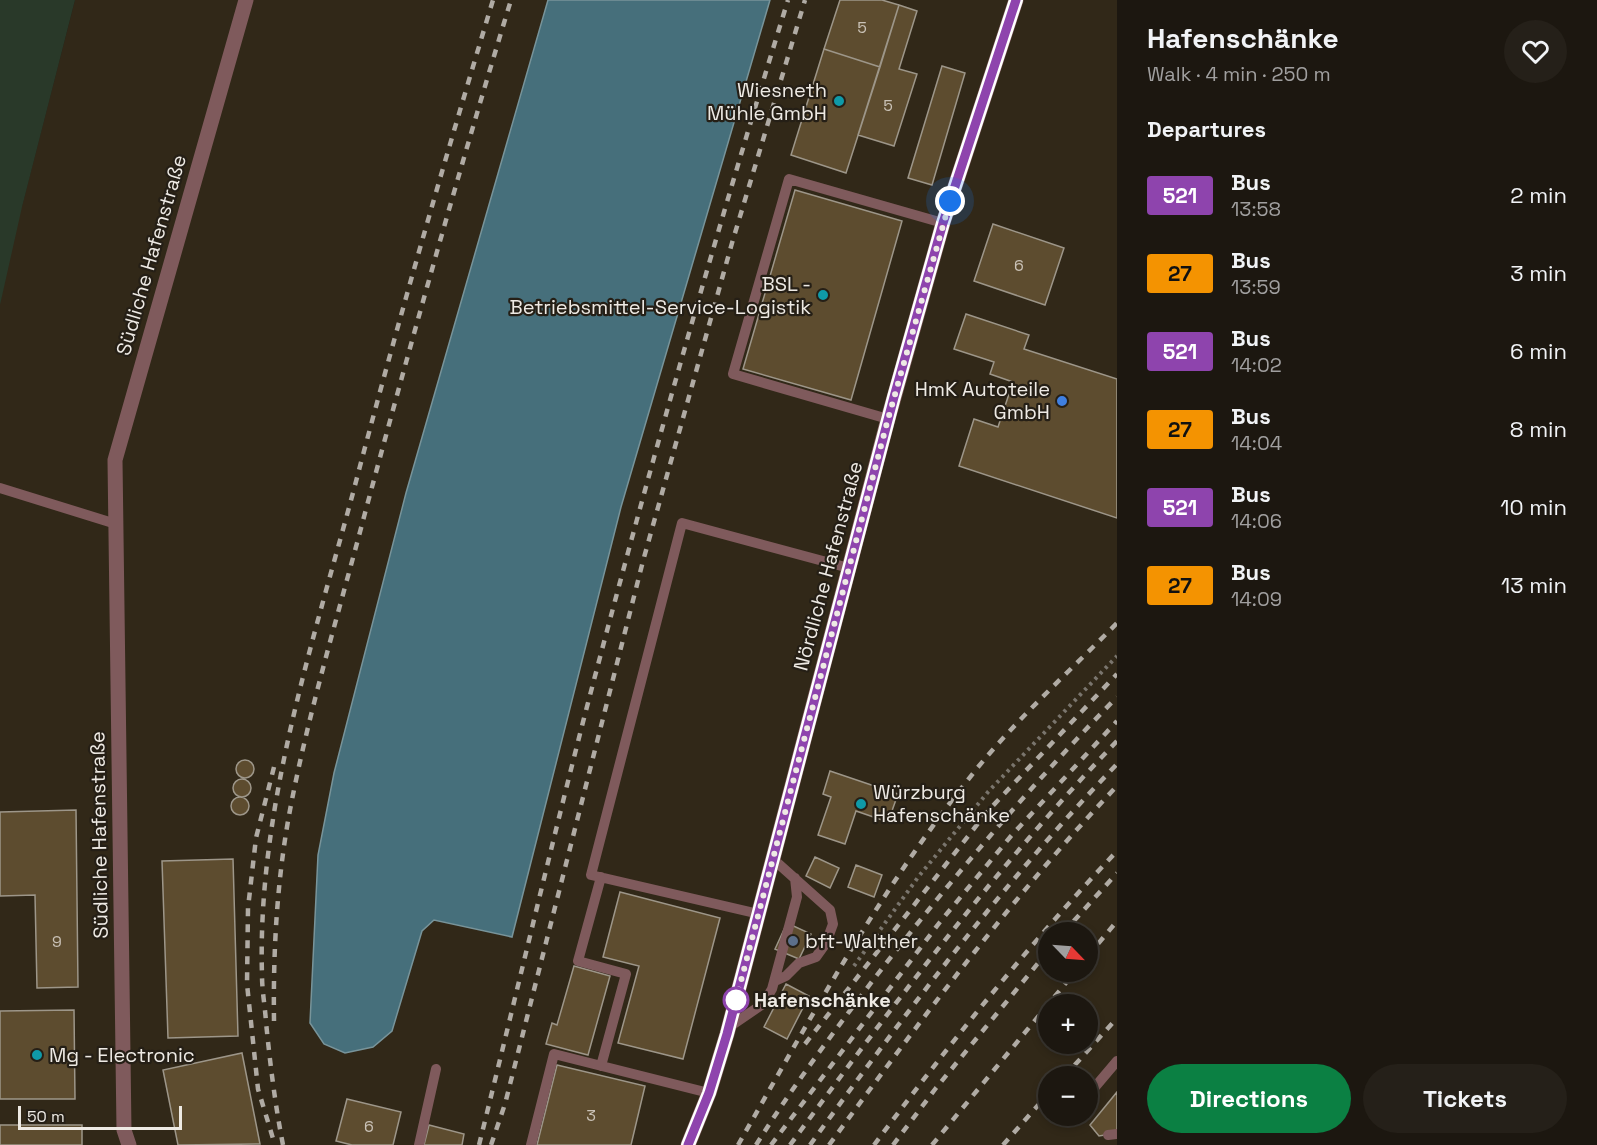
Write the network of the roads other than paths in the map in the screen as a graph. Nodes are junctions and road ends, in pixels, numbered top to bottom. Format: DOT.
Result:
graph roads {
  1 [pos="246,0"];
  2 [pos="1016,0"];
  3 [pos="943,223"];
  4 [pos="888,419"];
  5 [pos="0,488"];
  6 [pos="116,524"];
  7 [pos="849,568"];
  8 [pos="773,859"];
  9 [pos="601,877"];
  10 [pos="795,878"];
  11 [pos="759,914"];
  12 [pos="775,981"];
  13 [pos="729,1027"];
  14 [pos="1117,1061"];
  15 [pos="601,1066"];
  16 [pos="436,1069"];
  17 [pos="1098,1083"];
  18 [pos="709,1093"];
  19 [pos="129,1145"];
  20 [pos="419,1145"];
  21 [pos="531,1145"];
  22 [pos="688,1145"];
  1 -- 6 [label="street, Südliche Hafenstraße"];
  2 -- 3 [label="street, Nördliche Hafenstraße"];
  3 -- 4 [label="street, Nördliche Hafenstraße"];
  3 -- 4 [label="lane"];
  4 -- 7 [label="street, Nördliche Hafenstraße"];
  5 -- 6 [label="lane"];
  6 -- 19 [label="street, Südliche Hafenstraße"];
  7 -- 8 [label="street, Nördliche Hafenstraße"];
  7 -- 9 [label="lane"];
  8 -- 10 [label="lane"];
  8 -- 11 [label="street, Nördliche Hafenstraße"];
  9 -- 11 [label="lane"];
  9 -- 15 [label="lane"];
  10 -- 12 [label="lane"];
  10 -- 12 [label="lane"];
  11 -- 13 [label="street, Nördliche Hafenstraße"];
  12 -- 13 [label="lane"];
  13 -- 18 [label="street, Nördliche Hafenstraße"];
  14 -- 17 [label="lane"];
  15 -- 18 [label="lane"];
  15 -- 21 [label="lane"];
  16 -- 20 [label="lane"];
  18 -- 22 [label="street, Nördliche Hafenstraße"];
}
